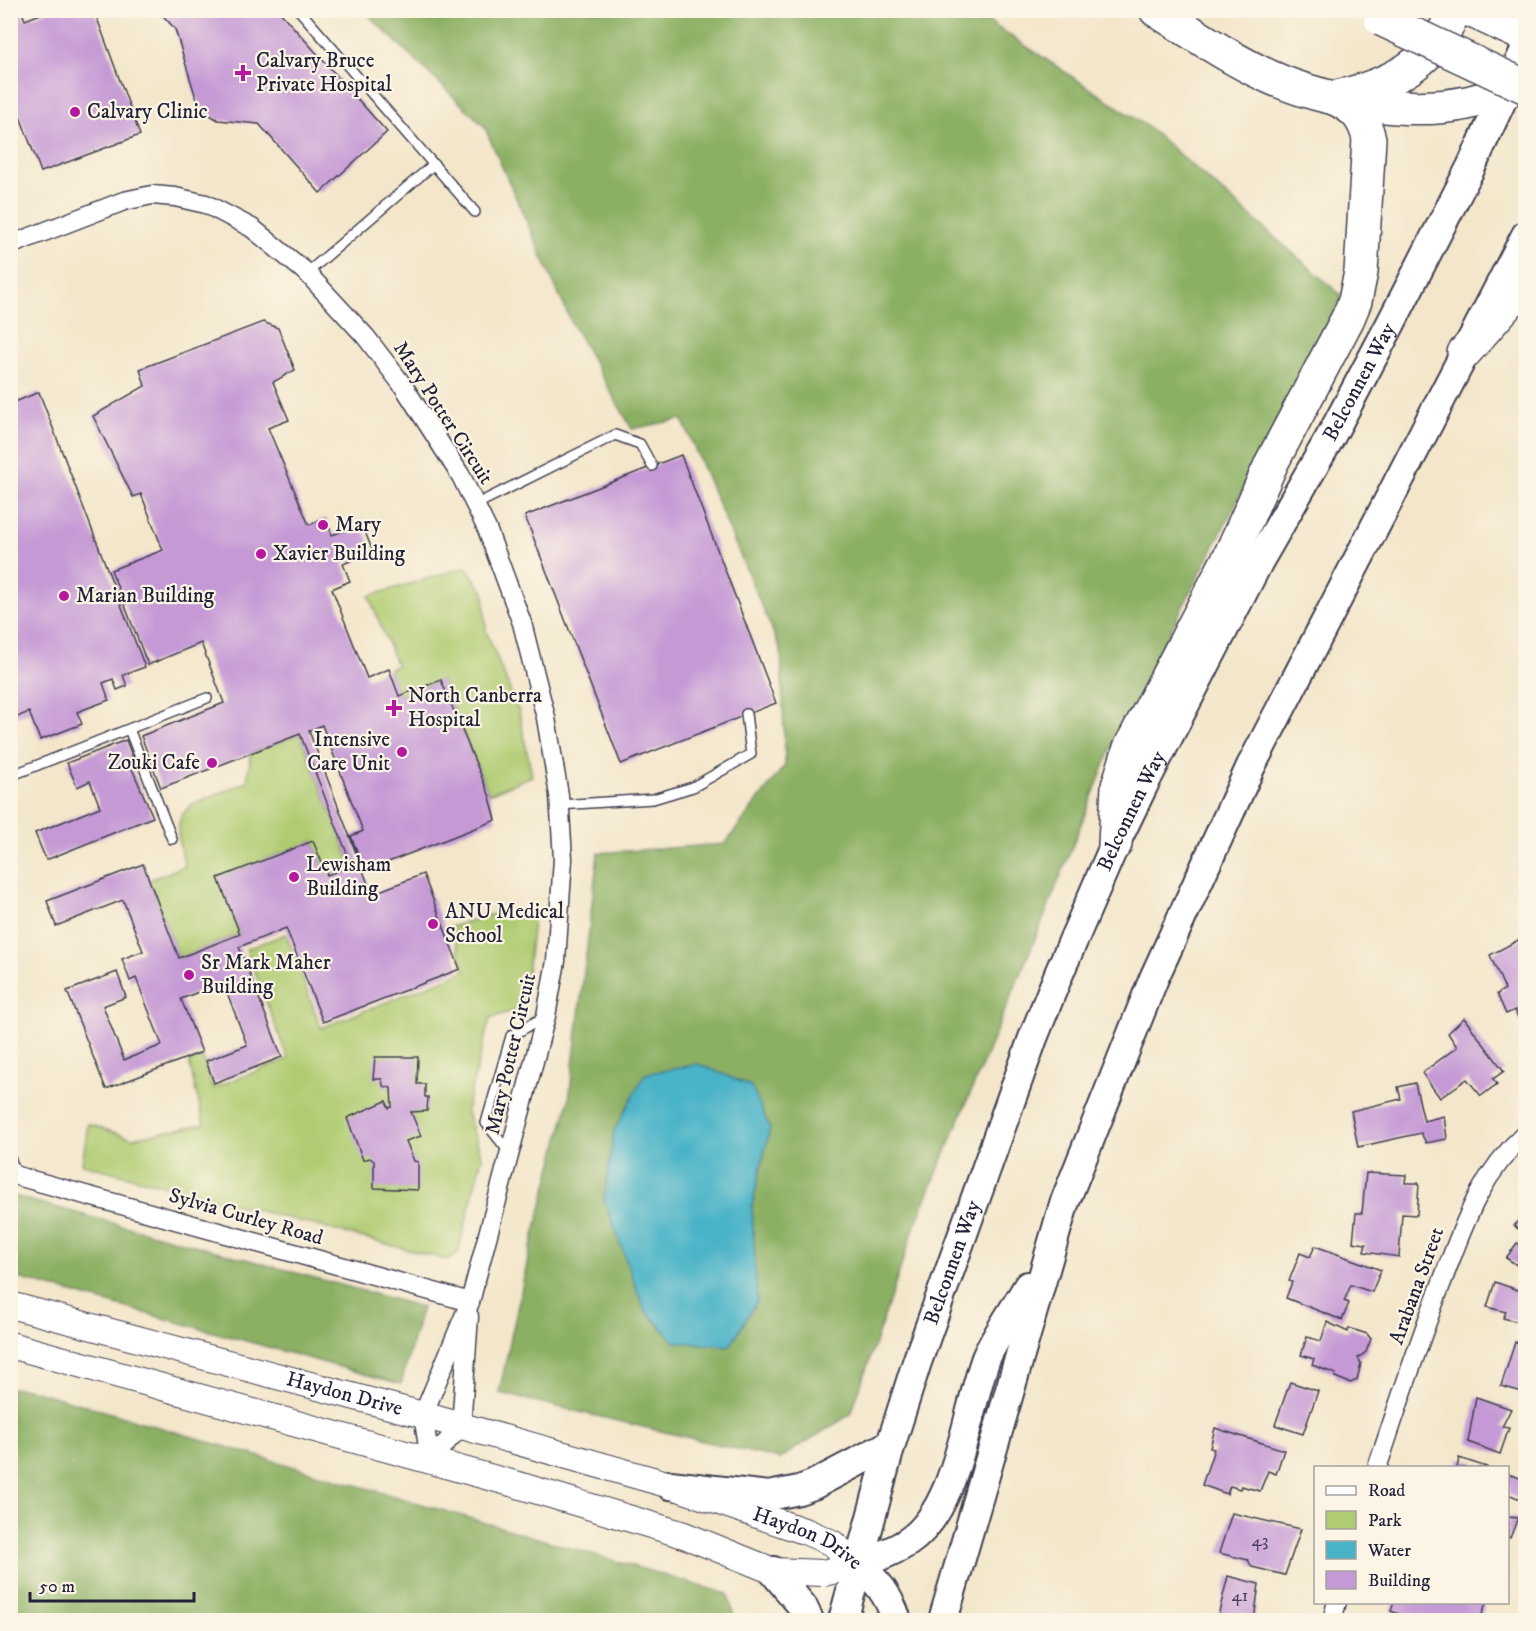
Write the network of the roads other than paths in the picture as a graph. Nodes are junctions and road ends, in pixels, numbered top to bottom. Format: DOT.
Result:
graph roads {
  1 [pos="299,10"];
  2 [pos="1156,10"];
  3 [pos="1454,10"];
  4 [pos="1470,10"];
  5 [pos="1515,10"];
  6 [pos="1372,15"];
  7 [pos="1526,29"];
  8 [pos="1526,36"];
  9 [pos="1526,48"];
  10 [pos="1519,88"];
  11 [pos="1334,98"];
  12 [pos="434,164"];
  13 [pos="475,212"];
  14 [pos="1526,235"];
  15 [pos="10,245"];
  16 [pos="307,273"];
  17 [pos="1526,288"];
  18 [pos="1464,353"];
  19 [pos="652,466"];
  20 [pos="475,505"];
  21 [pos="207,698"];
  22 [pos="747,714"];
  23 [pos="129,729"];
  24 [pos="10,776"];
  25 [pos="559,805"];
  26 [pos="172,839"];
  27 [pos="1115,844"];
  28 [pos="546,1016"];
  29 [pos="1526,1133"];
  30 [pos="510,1154"];
  31 [pos="10,1158"];
  32 [pos="14,1175"];
  33 [pos="1050,1248"];
  34 [pos="470,1302"];
  35 [pos="10,1305"];
  36 [pos="10,1345"];
  37 [pos="423,1415"];
  38 [pos="461,1427"];
  39 [pos="891,1444"];
  40 [pos="430,1459"];
  41 [pos="1377,1466"];
  42 [pos="670,1485"];
  43 [pos="858,1565"];
  44 [pos="773,1571"];
  45 [pos="1336,1604"];
  46 [pos="809,1620"];
  47 [pos="843,1620"];
  48 [pos="897,1620"];
  49 [pos="943,1620"];
  50 [pos="1332,1620"];
  1 -- 12 [label="lane"];
  2 -- 11 [label="highway"];
  3 -- 11 [label="highway"];
  4 -- 8 [label="highway"];
  5 -- 7 [label="highway"];
  6 -- 10 [label="highway, bridge"];
  9 -- 10 [label="main road, Belconnen Way"];
  10 -- 11 [label="highway"];
  10 -- 27 [label="main road, Belconnen Way"];
  11 -- 27 [label="highway"];
  12 -- 13 [label="lane"];
  12 -- 16 [label="lane"];
  14 -- 18 [label="main road"];
  15 -- 16 [label="street, Mary Potter Circuit"];
  16 -- 20 [label="street, Mary Potter Circuit"];
  17 -- 18 [label="highway"];
  18 -- 33 [label="main road"];
  19 -- 20 [label="lane"];
  20 -- 25 [label="street, Mary Potter Circuit"];
  21 -- 23 [label="lane"];
  22 -- 25 [label="lane"];
  23 -- 24 [label="lane"];
  23 -- 26 [label="lane"];
  25 -- 28 [label="street, Mary Potter Circuit"];
  27 -- 39 [label="main road, Belconnen Way"];
  28 -- 30 [label="street, Mary Potter Circuit"];
  28 -- 30 [label="lane"];
  29 -- 41 [label="street, Arabana Street"];
  30 -- 34 [label="street, Mary Potter Circuit"];
  31 -- 32 [label="lane"];
  32 -- 34 [label="street, Sylvia Curley Road"];
  33 -- 43 [label="main road"];
  33 -- 49 [label="main road"];
  34 -- 37 [label="street, Mary Potter Circuit"];
  34 -- 38 [label="street, Mary Potter Circuit"];
  35 -- 37 [label="main road, Haydon Drive"];
  36 -- 40 [label="main road, Haydon Drive"];
  37 -- 38 [label="main road, Haydon Drive"];
  37 -- 40 [label="street"];
  38 -- 40 [label="street"];
  38 -- 42 [label="main road, Haydon Drive"];
  39 -- 42 [label="main road"];
  39 -- 43 [label="main road, Belconnen Way"];
  40 -- 44 [label="main road, Haydon Drive"];
  42 -- 43 [label="main road, Haydon Drive"];
  43 -- 44 [label="main road, Haydon Drive"];
  43 -- 47 [label="main road, Belconnen Way"];
  43 -- 48 [label="main road"];
  44 -- 46 [label="main road"];
  45 -- 50 [label="street"];
}
